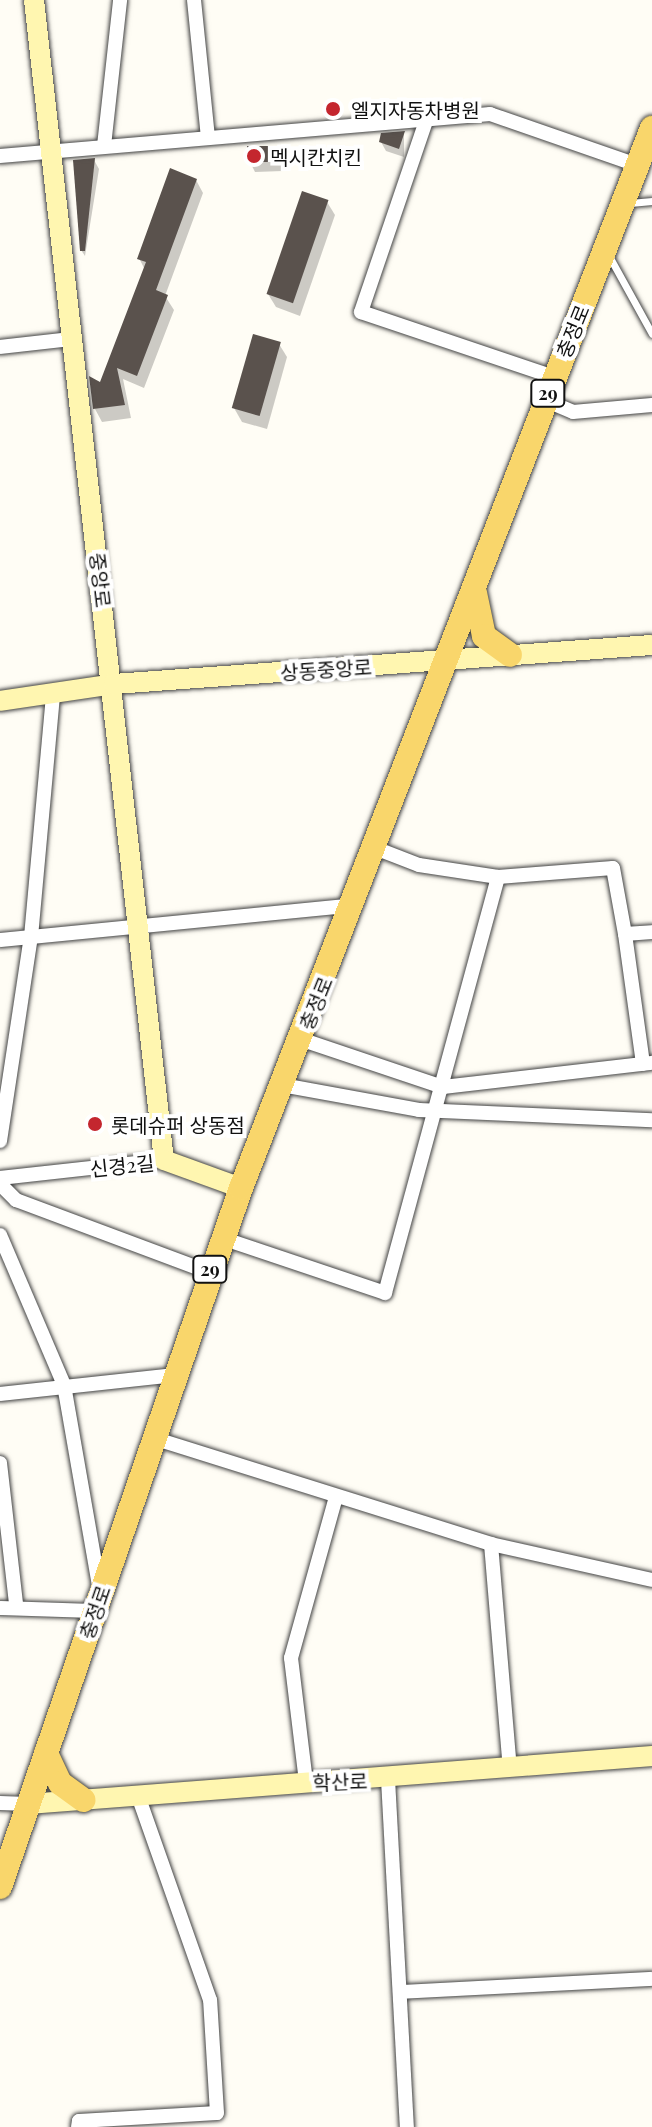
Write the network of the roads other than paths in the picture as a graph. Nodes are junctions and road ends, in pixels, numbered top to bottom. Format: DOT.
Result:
graph roads {
  1 [pos="34,0"];
  2 [pos="120,0"];
  3 [pos="194,0"];
  4 [pos="427,118"];
  5 [pos="652,128"];
  6 [pos="208,137"];
  7 [pos="104,146"];
  8 [pos="51,150"];
  9 [pos="0,156"];
  10 [pos="637,165"];
  11 [pos="652,201"];
  12 [pos="624,203"];
  13 [pos="605,248"];
  14 [pos="652,334"];
  15 [pos="71,339"];
  16 [pos="0,347"];
  17 [pos="554,377"];
  18 [pos="545,400"];
  19 [pos="652,405"];
  20 [pos="474,587"];
  21 [pos="652,645"];
  22 [pos="510,655"];
  23 [pos="446,660"];
  24 [pos="114,684"];
  25 [pos="53,694"];
  26 [pos="0,701"];
  27 [pos="375,848"];
  28 [pos="498,877"];
  29 [pos="354,905"];
  30 [pos="141,925"];
  31 [pos="652,932"];
  32 [pos="625,934"];
  33 [pos="31,937"];
  34 [pos="0,940"];
  35 [pos="300,1039"];
  36 [pos="647,1064"];
  37 [pos="282,1085"];
  38 [pos="443,1087"];
  39 [pos="438,1111"];
  40 [pos="652,1120"];
  41 [pos="0,1141"];
  42 [pos="164,1160"];
  43 [pos="0,1181"];
  44 [pos="241,1188"];
  45 [pos="0,1235"];
  46 [pos="222,1238"];
  47 [pos="209,1272"];
  48 [pos="175,1375"];
  49 [pos="64,1385"];
  50 [pos="0,1394"];
  51 [pos="153,1438"];
  52 [pos="0,1463"];
  53 [pos="336,1497"];
  54 [pos="491,1544"];
  55 [pos="652,1580"];
  56 [pos="97,1602"];
  57 [pos="16,1603"];
  58 [pos="0,1608"];
  59 [pos="46,1753"];
  60 [pos="652,1756"];
  61 [pos="510,1769"];
  62 [pos="388,1779"];
  63 [pos="306,1782"];
  64 [pos="138,1795"];
  65 [pos="83,1800"];
  66 [pos="0,1803"];
  67 [pos="28,1804"];
  68 [pos="0,1887"];
  69 [pos="652,1979"];
  70 [pos="400,1992"];
  71 [pos="78,2127"];
  72 [pos="407,2127"];
  1 -- 8 [label="street, 중앙로"];
  2 -- 7 [label="street"];
  3 -- 6 [label="street"];
  4 -- 6 [label="street"];
  4 -- 10 [label="street"];
  4 -- 17 [label="street"];
  5 -- 10 [label="main road, 충정로 / 29"];
  6 -- 7 [label="street"];
  7 -- 8 [label="street"];
  8 -- 9 [label="street"];
  8 -- 15 [label="street, 중앙로"];
  10 -- 12 [label="main road, 충정로 / 29"];
  11 -- 12 [label="lane"];
  12 -- 13 [label="main road, 충정로 / 29"];
  13 -- 14 [label="lane"];
  13 -- 17 [label="main road, 충정로 / 29"];
  15 -- 16 [label="street"];
  15 -- 24 [label="street, 중앙로"];
  17 -- 18 [label="main road, 충정로 / 29"];
  18 -- 19 [label="street"];
  18 -- 20 [label="main road, 충정로 / 29"];
  20 -- 22 [label="main road"];
  20 -- 23 [label="main road, 충정로 / 29"];
  21 -- 22 [label="street, 상동중앙로"];
  22 -- 23 [label="street, 상동중앙로"];
  23 -- 24 [label="street, 상동중앙로"];
  23 -- 27 [label="main road, 충정로 / 29"];
  24 -- 25 [label="street, 상동중앙로"];
  24 -- 30 [label="street, 중앙로"];
  25 -- 26 [label="street, 상동중앙로"];
  25 -- 33 [label="street"];
  27 -- 28 [label="street"];
  27 -- 29 [label="main road, 충정로 / 29"];
  28 -- 32 [label="street"];
  28 -- 38 [label="street"];
  29 -- 30 [label="street"];
  29 -- 35 [label="main road, 충정로 / 29"];
  30 -- 33 [label="street"];
  30 -- 42 [label="street, 중앙로"];
  31 -- 32 [label="street"];
  32 -- 36 [label="street"];
  33 -- 34 [label="street"];
  33 -- 41 [label="street"];
  35 -- 37 [label="main road, 충정로 / 29"];
  35 -- 38 [label="street"];
  36 -- 38 [label="street"];
  37 -- 39 [label="street"];
  37 -- 44 [label="main road, 충정로 / 29"];
  38 -- 39 [label="street"];
  39 -- 40 [label="street"];
  39 -- 46 [label="street"];
  42 -- 43 [label="street, 신경2길"];
  42 -- 44 [label="street, 신경2길"];
  43 -- 47 [label="street"];
  44 -- 46 [label="main road, 충정로 / 29"];
  45 -- 49 [label="street"];
  46 -- 47 [label="main road, 충정로 / 29"];
  47 -- 48 [label="main road, 충정로 / 29"];
  48 -- 49 [label="street"];
  48 -- 51 [label="main road, 충정로 / 29"];
  49 -- 50 [label="street"];
  49 -- 56 [label="street"];
  51 -- 53 [label="street"];
  51 -- 56 [label="main road, 충정로 / 29"];
  52 -- 57 [label="street"];
  53 -- 54 [label="street"];
  53 -- 63 [label="street"];
  54 -- 55 [label="street"];
  54 -- 61 [label="street"];
  56 -- 57 [label="street"];
  56 -- 59 [label="main road, 충정로 / 29"];
  57 -- 58 [label="street"];
  59 -- 65 [label="main road"];
  59 -- 67 [label="main road, 충정로 / 29"];
  60 -- 61 [label="street, 학산로"];
  61 -- 62 [label="street, 학산로"];
  62 -- 63 [label="street, 학산로"];
  62 -- 70 [label="street"];
  63 -- 64 [label="street, 학산로"];
  64 -- 65 [label="street, 학산로"];
  64 -- 71 [label="street"];
  65 -- 67 [label="street, 학산로"];
  66 -- 67 [label="street"];
  67 -- 68 [label="main road, 충정로 / 29"];
  69 -- 70 [label="street"];
  70 -- 72 [label="street"];
}
